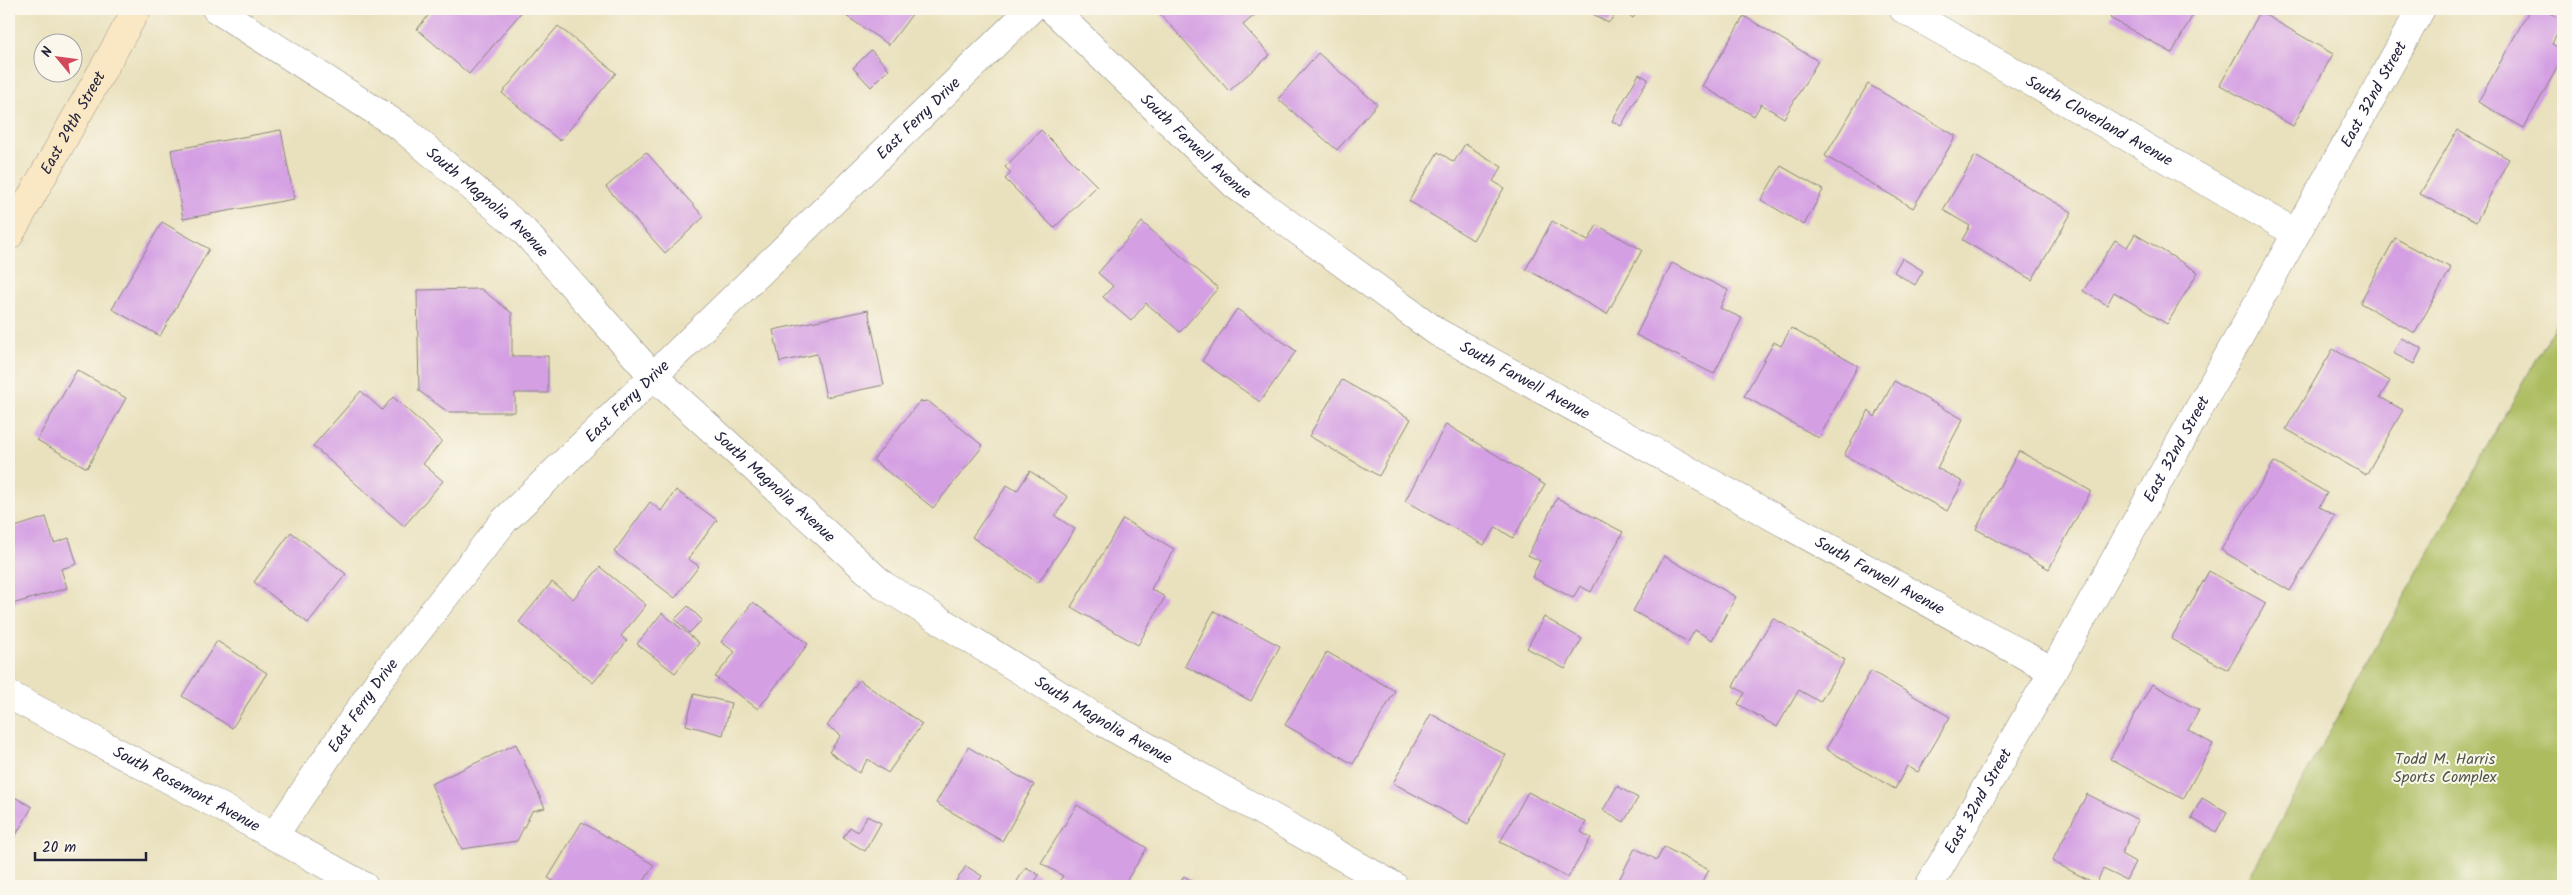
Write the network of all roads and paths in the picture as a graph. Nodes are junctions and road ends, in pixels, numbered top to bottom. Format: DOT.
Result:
graph roads {
  1 [pos="137,9"];
  2 [pos="216,9"];
  3 [pos="1031,9"];
  4 [pos="1052,9"];
  5 [pos="1903,9"];
  6 [pos="2422,9"];
  7 [pos="2296,233"];
  8 [pos="9,236"];
  9 [pos="653,376"];
  10 [pos="2053,671"];
  11 [pos="9,695"];
  12 [pos="274,836"];
  13 [pos="364,886"];
  14 [pos="1394,886"];
  15 [pos="1928,886"];
  1 -- 8 [label="street, East 29th Street"];
  2 -- 9 [label="street, South Magnolia Avenue"];
  3 -- 9 [label="street, East Ferry Drive"];
  4 -- 10 [label="street, South Farwell Avenue"];
  5 -- 7 [label="street, South Cloverland Avenue"];
  6 -- 7 [label="street, East 32nd Street"];
  7 -- 10 [label="street, East 32nd Street"];
  9 -- 12 [label="street, East Ferry Drive"];
  9 -- 14 [label="street, South Magnolia Avenue"];
  10 -- 15 [label="street, East 32nd Street"];
  11 -- 12 [label="street, South Rosemont Avenue"];
  12 -- 13 [label="street, South Rosemont Avenue"];
}
